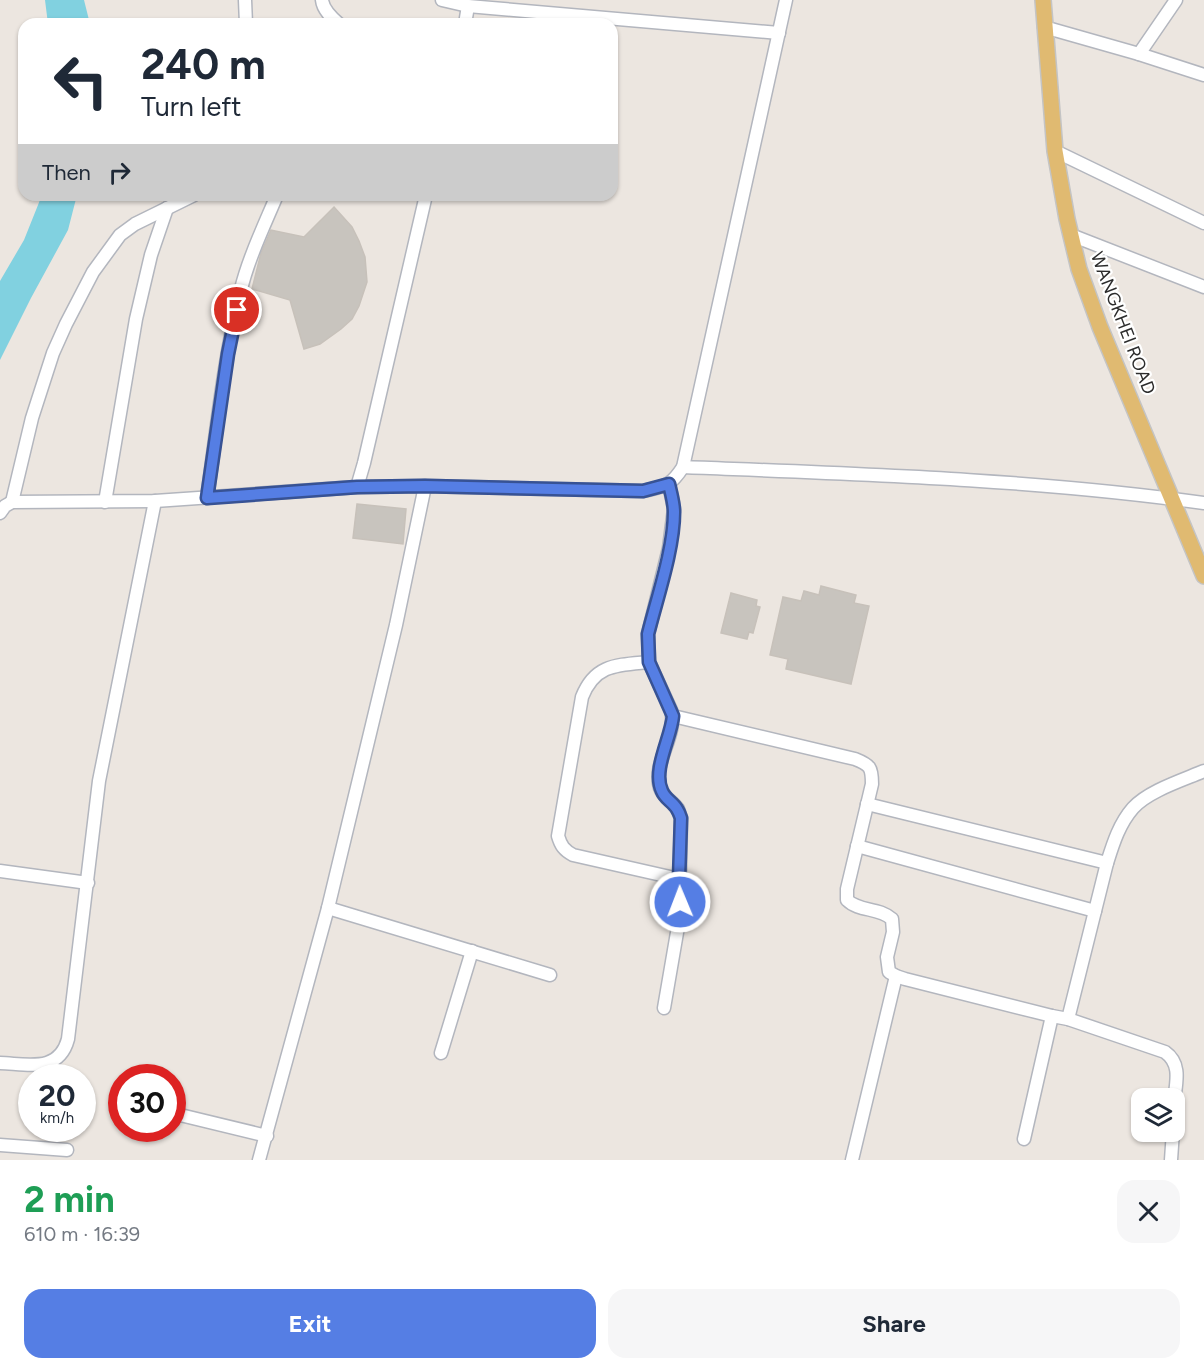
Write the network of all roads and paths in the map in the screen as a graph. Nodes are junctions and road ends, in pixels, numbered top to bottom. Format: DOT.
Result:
graph roads {
  1 [pos="245,0"];
  2 [pos="322,0"];
  3 [pos="442,0"];
  4 [pos="786,0"];
  5 [pos="1043,0"];
  6 [pos="1176,0"];
  7 [pos="468,6"];
  8 [pos="246,18"];
  9 [pos="332,18"];
  10 [pos="466,18"];
  11 [pos="606,18"];
  12 [pos="618,19"];
  13 [pos="1044,27"];
  14 [pos="779,33"];
  15 [pos="1139,54"];
  16 [pos="1204,75"];
  17 [pos="1055,151"];
  18 [pos="182,201"];
  19 [pos="274,201"];
  20 [pos="425,201"];
  21 [pos="167,208"];
  22 [pos="1204,223"];
  23 [pos="1071,235"];
  24 [pos="1204,287"];
  25 [pos="683,466"];
  26 [pos="669,484"];
  27 [pos="425,486"];
  28 [pos="357,487"];
  29 [pos="207,498"];
  30 [pos="1172,499"];
  31 [pos="155,501"];
  32 [pos="12,502"];
  33 [pos="105,502"];
  34 [pos="1204,503"];
  35 [pos="0,513"];
  36 [pos="1204,576"];
  37 [pos="649,662"];
  38 [pos="673,716"];
  39 [pos="1204,771"];
  40 [pos="867,804"];
  41 [pos="857,846"];
  42 [pos="1107,863"];
  43 [pos="0,871"];
  44 [pos="679,879"];
  45 [pos="88,883"];
  46 [pos="328,908"];
  47 [pos="1095,911"];
  48 [pos="472,951"];
  49 [pos="550,975"];
  50 [pos="896,976"];
  51 [pos="664,1008"];
  52 [pos="1052,1016"];
  53 [pos="1068,1019"];
  54 [pos="441,1053"];
  55 [pos="0,1064"];
  56 [pos="1175,1088"];
  57 [pos="186,1116"];
  58 [pos="267,1136"];
  59 [pos="1024,1139"];
  60 [pos="1172,1142"];
  61 [pos="0,1145"];
  62 [pos="67,1150"];
  63 [pos="259,1160"];
  64 [pos="852,1160"];
  65 [pos="1171,1160"];
  1 -- 8 [label="street"];
  2 -- 9 [label="street"];
  3 -- 7 [label="street"];
  4 -- 14 [label="street"];
  5 -- 13 [label="main road, WANGKHEI ROAD"];
  6 -- 15 [label="street"];
  7 -- 10 [label="street"];
  7 -- 11 [label="street"];
  12 -- 14 [label="street"];
  13 -- 15 [label="street"];
  13 -- 17 [label="main road, WANGKHEI ROAD"];
  14 -- 25 [label="street"];
  15 -- 16 [label="street"];
  17 -- 22 [label="street"];
  17 -- 23 [label="main road, WANGKHEI ROAD"];
  18 -- 21 [label="street"];
  19 -- 29 [label="street"];
  20 -- 28 [label="street"];
  21 -- 32 [label="street"];
  21 -- 33 [label="street"];
  23 -- 24 [label="street"];
  23 -- 30 [label="main road, WANGKHEI ROAD"];
  25 -- 26 [label="street"];
  25 -- 30 [label="street"];
  26 -- 27 [label="street"];
  26 -- 37 [label="street"];
  27 -- 28 [label="street"];
  27 -- 46 [label="street"];
  28 -- 29 [label="street"];
  29 -- 31 [label="street"];
  30 -- 34 [label="street"];
  30 -- 36 [label="main road, WANGKHEI ROAD"];
  31 -- 33 [label="street"];
  31 -- 45 [label="street"];
  32 -- 33 [label="street"];
  32 -- 35 [label="street"];
  37 -- 38 [label="street"];
  37 -- 44 [label="street"];
  38 -- 40 [label="street"];
  38 -- 44 [label="street"];
  39 -- 42 [label="street"];
  40 -- 41 [label="street"];
  40 -- 42 [label="street"];
  41 -- 47 [label="street"];
  41 -- 50 [label="street"];
  42 -- 47 [label="street"];
  43 -- 45 [label="street"];
  44 -- 51 [label="street"];
  45 -- 55 [label="street"];
  46 -- 48 [label="street"];
  46 -- 58 [label="street"];
  47 -- 53 [label="street"];
  48 -- 49 [label="street"];
  48 -- 54 [label="street"];
  50 -- 52 [label="street"];
  50 -- 64 [label="street"];
  52 -- 53 [label="street"];
  52 -- 59 [label="street"];
  53 -- 56 [label="street"];
  57 -- 58 [label="street"];
  58 -- 63 [label="street"];
  60 -- 65 [label="street"];
  61 -- 62 [label="street"];
}
